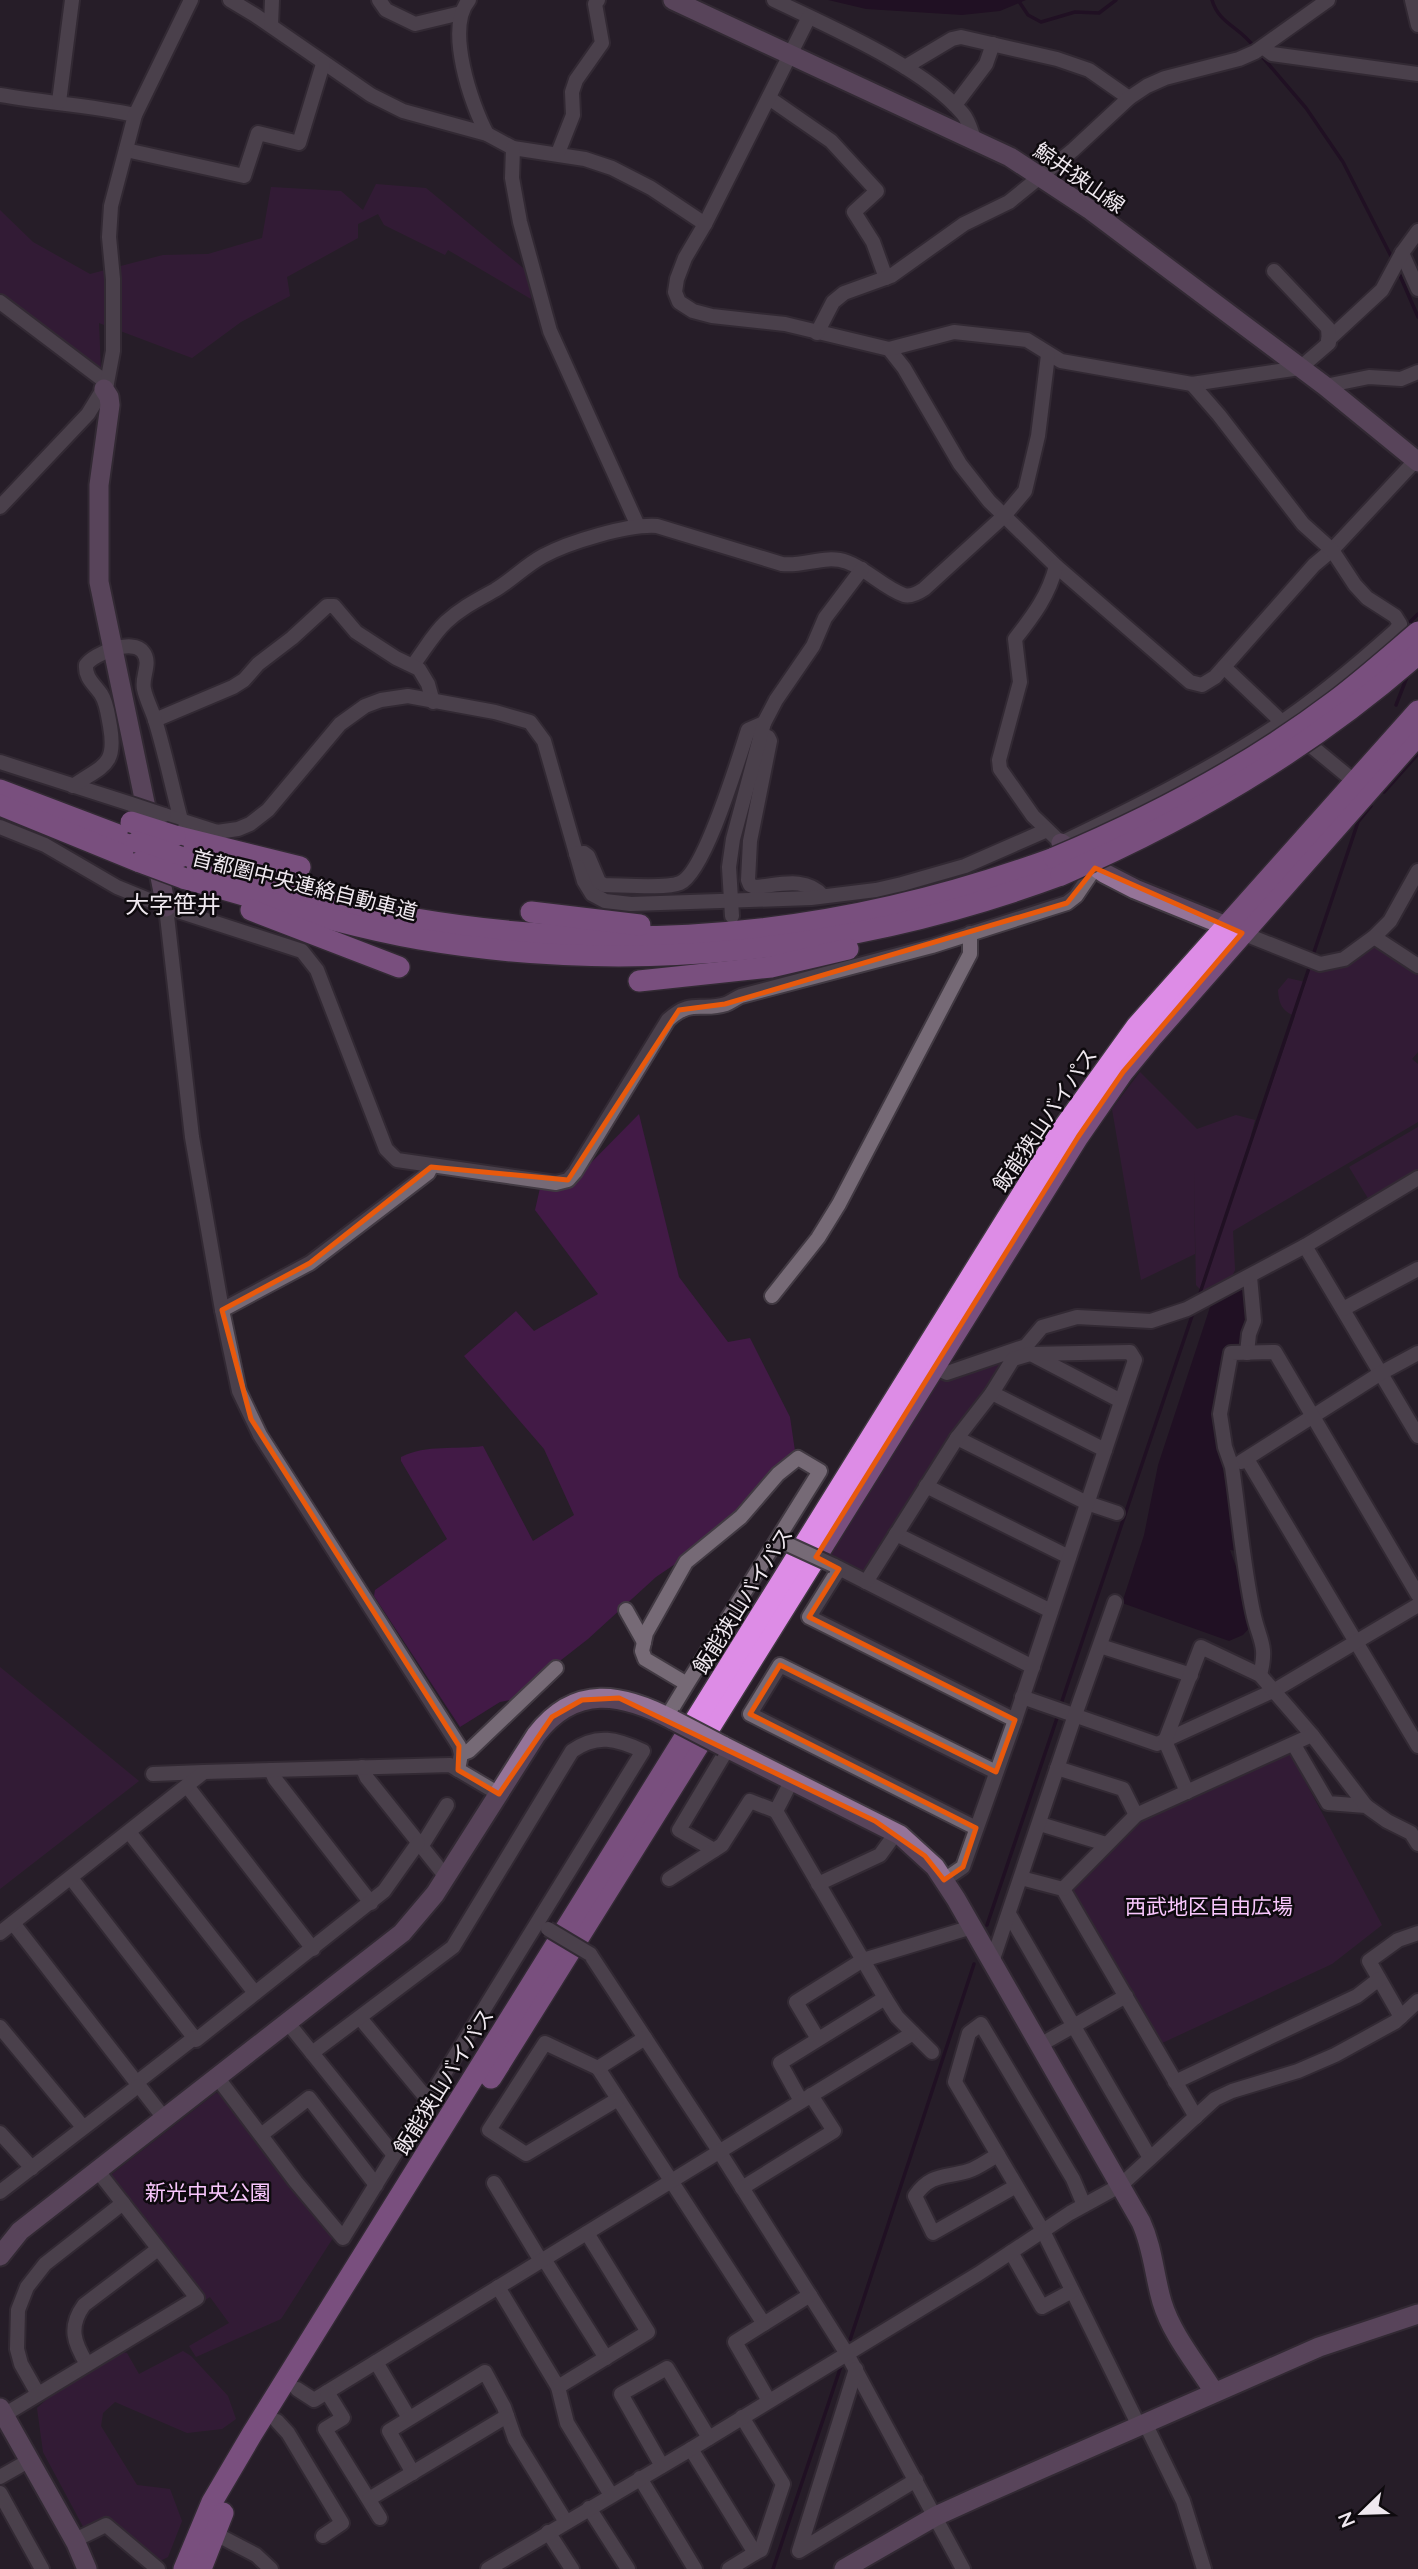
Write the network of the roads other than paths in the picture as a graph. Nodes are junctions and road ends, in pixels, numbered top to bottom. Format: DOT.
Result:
graph roads {
  1 [pos="72,0"];
  2 [pos="191,0"];
  3 [pos="230,0"];
  4 [pos="272,0"];
  5 [pos="380,0"];
  6 [pos="598,0"];
  7 [pos="673,0"];
  8 [pos="774,0"];
  9 [pos="1328,0"];
  10 [pos="1412,0"];
  11 [pos="465,6"];
  12 [pos="809,17"];
  13 [pos="1418,25"];
  14 [pos="271,26"];
  15 [pos="993,44"];
  16 [pos="1264,48"];
  17 [pos="792,54"];
  18 [pos="323,64"];
  19 [pos="905,67"];
  20 [pos="1418,75"];
  21 [pos="0,94"];
  22 [pos="769,98"];
  23 [pos="1129,98"];
  24 [pos="59,102"];
  25 [pos="955,105"];
  26 [pos="135,115"];
  27 [pos="487,134"];
  28 [pos="974,139"];
  29 [pos="513,148"];
  30 [pos="126,149"];
  31 [pos="558,153"];
  32 [pos="1040,176"];
  33 [pos="705,224"];
  34 [pos="1418,230"];
  35 [pos="1402,253"];
  36 [pos="1274,271"];
  37 [pos="886,278"];
  38 [pos="1418,289"];
  39 [pos="0,302"];
  40 [pos="817,333"];
  41 [pos="1328,340"];
  42 [pos="889,349"];
  43 [pos="1048,355"];
  44 [pos="1300,369"];
  45 [pos="1418,372"];
  46 [pos="1192,384"];
  47 [pos="105,386"];
  48 [pos="1325,386"];
  49 [pos="1417,461"];
  50 [pos="0,507"];
  51 [pos="1004,516"];
  52 [pos="638,526"];
  53 [pos="1332,551"];
  54 [pos="1056,566"];
  55 [pos="862,569"];
  56 [pos="1418,632"];
  57 [pos="114,649"];
  58 [pos="1418,654"];
  59 [pos="413,665"];
  60 [pos="1224,667"];
  61 [pos="433,702"];
  62 [pos="1418,711"];
  63 [pos="155,720"];
  64 [pos="1282,722"];
  65 [pos="762,729"];
  66 [pos="1418,735"];
  67 [pos="0,762"];
  68 [pos="1355,782"];
  69 [pos="73,786"];
  70 [pos="0,788"];
  71 [pos="0,805"];
  72 [pos="0,827"];
  73 [pos="135,833"];
  74 [pos="179,838"];
  75 [pos="1056,851"];
  76 [pos="576,854"];
  77 [pos="300,867"];
  78 [pos="1095,868"];
  79 [pos="1418,871"];
  80 [pos="183,878"];
  81 [pos="1022,889"];
  82 [pos="823,896"];
  83 [pos="730,899"];
  84 [pos="166,907"];
  85 [pos="531,912"];
  86 [pos="732,916"];
  87 [pos="817,922"];
  88 [pos="1236,929"];
  89 [pos="970,933"];
  90 [pos="1374,937"];
  91 [pos="1418,965"];
  92 [pos="399,967"];
  93 [pos="639,981"];
  94 [pos="431,1167"];
  95 [pos="1418,1178"];
  96 [pos="1305,1246"];
  97 [pos="1418,1269"];
  98 [pos="1250,1277"];
  99 [pos="772,1296"];
  100 [pos="1343,1309"];
  101 [pos="222,1310"];
  102 [pos="1247,1353"];
  103 [pos="1418,1353"];
  104 [pos="1030,1354"];
  105 [pos="934,1367"];
  106 [pos="1381,1373"];
  107 [pos="992,1393"];
  108 [pos="1121,1401"];
  109 [pos="1312,1416"];
  110 [pos="1418,1436"];
  111 [pos="957,1437"];
  112 [pos="1105,1450"];
  113 [pos="1247,1459"];
  114 [pos="1232,1467"];
  115 [pos="926,1486"];
  116 [pos="1087,1503"];
  117 [pos="1117,1513"];
  118 [pos="896,1534"];
  119 [pos="782,1541"];
  120 [pos="1069,1557"];
  121 [pos="836,1567"];
  122 [pos="866,1582"];
  123 [pos="1418,1595"];
  124 [pos="1115,1602"];
  125 [pos="1418,1605"];
  126 [pos="626,1610"];
  127 [pos="1051,1611"];
  128 [pos="644,1642"];
  129 [pos="1356,1643"];
  130 [pos="1100,1646"];
  131 [pos="1033,1667"];
  132 [pos="556,1668"];
  133 [pos="1191,1675"];
  134 [pos="1260,1675"];
  135 [pos="687,1684"];
  136 [pos="1275,1690"];
  137 [pos="1023,1698"];
  138 [pos="1072,1713"];
  139 [pos="670,1719"];
  140 [pos="1015,1720"];
  141 [pos="1312,1735"];
  142 [pos="1166,1741"];
  143 [pos="1294,1745"];
  144 [pos="1418,1746"];
  145 [pos="725,1747"];
  146 [pos="461,1754"];
  147 [pos="362,1767"];
  148 [pos="1057,1768"];
  149 [pos="271,1770"];
  150 [pos="458,1770"];
  151 [pos="204,1772"];
  152 [pos="996,1772"];
  153 [pos="153,1774"];
  154 [pos="792,1780"];
  155 [pos="187,1786"];
  156 [pos="1187,1792"];
  157 [pos="499,1794"];
  158 [pos="447,1805"];
  159 [pos="1366,1806"];
  160 [pos="776,1811"];
  161 [pos="1136,1815"];
  162 [pos="1040,1824"];
  163 [pos="1412,1826"];
  164 [pos="976,1828"];
  165 [pos="129,1832"];
  166 [pos="896,1833"];
  167 [pos="1418,1843"];
  168 [pos="1106,1844"];
  169 [pos="420,1845"];
  170 [pos="714,1850"];
  171 [pos="446,1877"];
  172 [pos="71,1878"];
  173 [pos="1021,1878"];
  174 [pos="669,1879"];
  175 [pos="943,1880"];
  176 [pos="818,1884"];
  177 [pos="1063,1889"];
  178 [pos="371,1903"];
  179 [pos="1009,1914"];
  180 [pos="13,1923"];
  181 [pos="542,1927"];
  182 [pos="972,1927"];
  183 [pos="0,1933"];
  184 [pos="1418,1933"];
  185 [pos="313,1949"];
  186 [pos="863,1960"];
  187 [pos="992,1962"];
  188 [pos="1379,1979"];
  189 [pos="255,1993"];
  190 [pos="1126,1996"];
  191 [pos="885,1998"];
  192 [pos="1418,2001"];
  193 [pos="1401,2017"];
  194 [pos="360,2018"];
  195 [pos="288,2023"];
  196 [pos="1073,2025"];
  197 [pos="0,2027"];
  198 [pos="914,2033"];
  199 [pos="194,2038"];
  200 [pos="645,2038"];
  201 [pos="818,2039"];
  202 [pos="1040,2045"];
  203 [pos="932,2052"];
  204 [pos="312,2053"];
  205 [pos="598,2068"];
  206 [pos="217,2077"];
  207 [pos="1175,2082"];
  208 [pos="137,2084"];
  209 [pos="806,2098"];
  210 [pos="618,2099"];
  211 [pos="428,2100"];
  212 [pos="1196,2117"];
  213 [pos="164,2118"];
  214 [pos="83,2127"];
  215 [pos="0,2133"];
  216 [pos="261,2135"];
  217 [pos="719,2151"];
  218 [pos="394,2155"];
  219 [pos="998,2155"];
  220 [pos="1150,2158"];
  221 [pos="32,2168"];
  222 [pos="97,2170"];
  223 [pos="672,2181"];
  224 [pos="494,2183"];
  225 [pos="376,2185"];
  226 [pos="1121,2185"];
  227 [pos="1016,2186"];
  228 [pos="742,2188"];
  229 [pos="0,2193"];
  230 [pos="123,2203"];
  231 [pos="1084,2205"];
  232 [pos="1043,2231"];
  233 [pos="587,2233"];
  234 [pos="158,2249"];
  235 [pos="1011,2252"];
  236 [pos="0,2256"];
  237 [pos="543,2260"];
  238 [pos="498,2287"];
  239 [pos="1072,2291"];
  240 [pos="810,2295"];
  241 [pos="1418,2314"];
  242 [pos="764,2324"];
  243 [pos="847,2354"];
  244 [pos="606,2358"];
  245 [pos="376,2362"];
  246 [pos="87,2364"];
  247 [pos="856,2369"];
  248 [pos="558,2387"];
  249 [pos="297,2389"];
  250 [pos="327,2392"];
  251 [pos="1214,2392"];
  252 [pos="38,2395"];
  253 [pos="769,2401"];
  254 [pos="2,2412"];
  255 [pos="507,2416"];
  256 [pos="742,2417"];
  257 [pos="409,2418"];
  258 [pos="277,2421"];
  259 [pos="1142,2424"];
  260 [pos="709,2438"];
  261 [pos="691,2449"];
  262 [pos="30,2460"];
  263 [pos="662,2466"];
  264 [pos="413,2473"];
  265 [pos="0,2477"];
  266 [pos="640,2479"];
  267 [pos="916,2480"];
  268 [pos="0,2493"];
  269 [pos="611,2495"];
  270 [pos="369,2499"];
  271 [pos="589,2508"];
  272 [pos="936,2516"];
  273 [pos="380,2518"];
  274 [pos="566,2522"];
  275 [pos="548,2532"];
  276 [pos="214,2533"];
  277 [pos="323,2536"];
  278 [pos="75,2540"];
  279 [pos="755,2553"];
  280 [pos="498,2566"];
  281 [pos="42,2569"];
  282 [pos="88,2569"];
  283 [pos="158,2569"];
  284 [pos="184,2569"];
  285 [pos="201,2569"];
  286 [pos="271,2569"];
  287 [pos="572,2569"];
  288 [pos="628,2569"];
  289 [pos="695,2569"];
  290 [pos="729,2569"];
  291 [pos="844,2569"];
  292 [pos="963,2569"];
  293 [pos="1204,2569"];
  1 -- 24 [label="street"];
  2 -- 26 [label="street"];
  3 -- 14 [label="street"];
  4 -- 14 [label="street"];
  5 -- 11 [label="street"];
  6 -- 31 [label="street"];
  7 -- 17 [label="street, 鯨井狭山線"];
  8 -- 12 [label="street"];
  9 -- 16 [label="street"];
  10 -- 13 [label="street"];
  11 -- 27 [label="street"];
  12 -- 17 [label="street"];
  12 -- 19 [label="street"];
  14 -- 18 [label="street"];
  15 -- 19 [label="street"];
  15 -- 23 [label="street"];
  15 -- 25 [label="street"];
  16 -- 20 [label="street"];
  16 -- 23 [label="street"];
  17 -- 22 [label="street"];
  17 -- 28 [label="street, 鯨井狭山線"];
  18 -- 27 [label="street"];
  18 -- 30 [label="street"];
  19 -- 25 [label="street"];
  21 -- 24 [label="street"];
  22 -- 33 [label="street"];
  22 -- 37 [label="street"];
  23 -- 32 [label="street"];
  24 -- 26 [label="street"];
  25 -- 28 [label="street"];
  26 -- 30 [label="street"];
  27 -- 29 [label="street"];
  28 -- 32 [label="street, 鯨井狭山線"];
  29 -- 31 [label="street"];
  29 -- 52 [label="street"];
  30 -- 47 [label="street"];
  31 -- 33 [label="street"];
  32 -- 37 [label="street"];
  32 -- 44 [label="street, 鯨井狭山線"];
  33 -- 40 [label="street"];
  34 -- 35 [label="street"];
  35 -- 38 [label="street"];
  35 -- 41 [label="street"];
  36 -- 41 [label="street"];
  37 -- 40 [label="street"];
  39 -- 47 [label="street"];
  40 -- 42 [label="street"];
  41 -- 44 [label="street"];
  42 -- 43 [label="street"];
  42 -- 51 [label="street"];
  43 -- 46 [label="street"];
  43 -- 51 [label="street"];
  44 -- 46 [label="street"];
  44 -- 48 [label="street, 鯨井狭山線"];
  45 -- 48 [label="street"];
  46 -- 53 [label="street"];
  47 -- 50 [label="street"];
  47 -- 57 [label="street"];
  48 -- 49 [label="street, 鯨井狭山線"];
  49 -- 53 [label="street"];
  51 -- 54 [label="street"];
  51 -- 55 [label="street"];
  52 -- 55 [label="street"];
  52 -- 59 [label="street"];
  53 -- 60 [label="street"];
  53 -- 64 [label="street"];
  54 -- 60 [label="street"];
  54 -- 75 [label="street"];
  55 -- 65 [label="street"];
  56 -- 75 [label="highway, 首都圏中央連絡自動車道, bridge"];
  57 -- 63 [label="street"];
  57 -- 69 [label="street"];
  57 -- 84 [label="street"];
  58 -- 75 [label="highway, 首都圏中央連絡自動車道, bridge"];
  59 -- 61 [label="street"];
  59 -- 63 [label="street"];
  60 -- 64 [label="street"];
  61 -- 74 [label="street"];
  61 -- 76 [label="street"];
  62 -- 68 [label="highway, 飯能狭山バイパス"];
  63 -- 74 [label="street"];
  64 -- 68 [label="street"];
  64 -- 75 [label="street"];
  65 -- 76 [label="street"];
  65 -- 82 [label="street"];
  65 -- 83 [label="street"];
  66 -- 88 [label="highway, 飯能狭山バイパス"];
  67 -- 69 [label="street"];
  68 -- 88 [label="highway, 飯能狭山バイパス"];
  69 -- 73 [label="street"];
  70 -- 73 [label="highway, 首都圏中央連絡自動車道"];
  71 -- 73 [label="highway, 首都圏中央連絡自動車道"];
  72 -- 84 [label="street"];
  73 -- 74 [label="highway, 首都圏中央連絡自動車道, bridge"];
  73 -- 74 [label="street, bridge"];
  73 -- 80 [label="highway, 首都圏中央連絡自動車道, bridge"];
  74 -- 77 [label="highway"];
  74 -- 87 [label="highway, 首都圏中央連絡自動車道"];
  75 -- 78 [label="street"];
  75 -- 81 [label="highway, 首都圏中央連絡自動車道"];
  75 -- 82 [label="street"];
  75 -- 87 [label="highway, 首都圏中央連絡自動車道"];
  76 -- 83 [label="street"];
  78 -- 88 [label="street"];
  78 -- 89 [label="street"];
  79 -- 90 [label="street"];
  80 -- 81 [label="highway, 首都圏中央連絡自動車道"];
  80 -- 92 [label="highway"];
  81 -- 93 [label="highway"];
  82 -- 83 [label="street"];
  83 -- 86 [label="street"];
  84 -- 94 [label="street"];
  84 -- 101 [label="street"];
  85 -- 87 [label="highway"];
  88 -- 90 [label="street"];
  88 -- 105 [label="highway, 飯能狭山バイパス"];
  88 -- 284 [label="highway, 飯能狭山バイパス"];
  89 -- 94 [label="street"];
  89 -- 99 [label="street"];
  90 -- 91 [label="street"];
  94 -- 101 [label="street"];
  95 -- 96 [label="street"];
  96 -- 98 [label="street"];
  96 -- 100 [label="street"];
  97 -- 100 [label="street"];
  98 -- 102 [label="street"];
  98 -- 105 [label="street"];
  100 -- 106 [label="street"];
  101 -- 146 [label="street"];
  102 -- 109 [label="street"];
  102 -- 114 [label="street"];
  103 -- 106 [label="street"];
  104 -- 107 [label="street"];
  104 -- 108 [label="street"];
  104 -- 108 [label="street"];
  105 -- 249 [label="highway, 飯能狭山バイパス"];
  106 -- 109 [label="street"];
  106 -- 110 [label="street"];
  107 -- 111 [label="street"];
  107 -- 112 [label="street"];
  108 -- 112 [label="street"];
  109 -- 113 [label="street"];
  109 -- 123 [label="street"];
  111 -- 115 [label="street"];
  111 -- 116 [label="street"];
  112 -- 116 [label="street"];
  113 -- 114 [label="street"];
  113 -- 129 [label="street"];
  114 -- 134 [label="street"];
  115 -- 118 [label="street"];
  115 -- 120 [label="street"];
  116 -- 117 [label="street"];
  116 -- 120 [label="street"];
  118 -- 122 [label="street"];
  118 -- 127 [label="street"];
  119 -- 121 [label="street, bridge"];
  119 -- 128 [label="street"];
  119 -- 135 [label="street"];
  120 -- 127 [label="street"];
  121 -- 122 [label="street"];
  121 -- 140 [label="street"];
  122 -- 131 [label="street"];
  124 -- 130 [label="street"];
  125 -- 129 [label="street"];
  126 -- 128 [label="street"];
  127 -- 131 [label="street"];
  128 -- 135 [label="street"];
  129 -- 136 [label="street"];
  129 -- 144 [label="street"];
  130 -- 133 [label="street"];
  130 -- 138 [label="street"];
  131 -- 137 [label="street"];
  132 -- 146 [label="street"];
  133 -- 134 [label="street"];
  133 -- 142 [label="street"];
  134 -- 136 [label="street"];
  135 -- 139 [label="street"];
  136 -- 141 [label="street"];
  136 -- 142 [label="street"];
  137 -- 138 [label="street"];
  137 -- 140 [label="street"];
  138 -- 142 [label="street"];
  138 -- 148 [label="street"];
  139 -- 145 [label="street, bridge"];
  139 -- 157 [label="street"];
  140 -- 152 [label="street"];
  141 -- 143 [label="street"];
  141 -- 159 [label="street"];
  142 -- 156 [label="street"];
  143 -- 156 [label="street"];
  143 -- 159 [label="street"];
  145 -- 154 [label="street"];
  145 -- 170 [label="street"];
  146 -- 150 [label="street"];
  147 -- 149 [label="street"];
  147 -- 150 [label="street"];
  147 -- 169 [label="street"];
  148 -- 161 [label="street"];
  148 -- 162 [label="street"];
  149 -- 151 [label="street"];
  149 -- 178 [label="street"];
  150 -- 157 [label="street"];
  151 -- 153 [label="street"];
  151 -- 155 [label="street"];
  152 -- 164 [label="street"];
  152 -- 164 [label="street"];
  154 -- 160 [label="street"];
  154 -- 166 [label="street"];
  155 -- 165 [label="street"];
  155 -- 185 [label="street"];
  156 -- 161 [label="street"];
  157 -- 171 [label="street"];
  158 -- 169 [label="street"];
  159 -- 163 [label="street"];
  160 -- 170 [label="street"];
  160 -- 176 [label="street"];
  161 -- 168 [label="street"];
  162 -- 168 [label="street"];
  162 -- 173 [label="street"];
  163 -- 167 [label="street"];
  164 -- 175 [label="street"];
  165 -- 172 [label="street"];
  165 -- 189 [label="street"];
  166 -- 175 [label="street"];
  166 -- 176 [label="street"];
  168 -- 177 [label="street"];
  169 -- 171 [label="street"];
  169 -- 178 [label="street"];
  170 -- 174 [label="street"];
  171 -- 195 [label="street"];
  172 -- 180 [label="street"];
  172 -- 199 [label="street"];
  173 -- 177 [label="street"];
  173 -- 179 [label="street"];
  175 -- 182 [label="street"];
  176 -- 186 [label="street"];
  177 -- 190 [label="street"];
  178 -- 185 [label="street"];
  179 -- 187 [label="street"];
  179 -- 196 [label="street"];
  180 -- 183 [label="street"];
  180 -- 208 [label="street"];
  181 -- 194 [label="street"];
  181 -- 200 [label="street, bridge"];
  181 -- 211 [label="street"];
  182 -- 186 [label="street"];
  182 -- 187 [label="street"];
  184 -- 188 [label="street"];
  185 -- 189 [label="street"];
  186 -- 191 [label="street"];
  186 -- 201 [label="street"];
  187 -- 202 [label="street"];
  188 -- 193 [label="street"];
  188 -- 207 [label="street"];
  189 -- 199 [label="street"];
  190 -- 196 [label="street"];
  190 -- 207 [label="street"];
  191 -- 198 [label="street"];
  191 -- 201 [label="street"];
  192 -- 193 [label="street"];
  193 -- 212 [label="street"];
  194 -- 204 [label="street"];
  194 -- 211 [label="street"];
  195 -- 204 [label="street"];
  195 -- 206 [label="street"];
  196 -- 202 [label="street"];
  196 -- 220 [label="street"];
  197 -- 214 [label="street"];
  198 -- 203 [label="street"];
  198 -- 209 [label="street"];
  199 -- 208 [label="street"];
  200 -- 205 [label="street"];
  200 -- 217 [label="street"];
  201 -- 209 [label="street"];
  202 -- 226 [label="street"];
  204 -- 218 [label="street"];
  205 -- 210 [label="street"];
  205 -- 210 [label="street"];
  206 -- 213 [label="street"];
  206 -- 216 [label="street"];
  207 -- 212 [label="street"];
  208 -- 213 [label="street"];
  208 -- 214 [label="street"];
  209 -- 217 [label="street"];
  209 -- 228 [label="street"];
  210 -- 223 [label="street"];
  211 -- 218 [label="street"];
  212 -- 220 [label="street"];
  213 -- 222 [label="street"];
  214 -- 221 [label="street"];
  215 -- 221 [label="street"];
  216 -- 225 [label="street"];
  216 -- 225 [label="street"];
  217 -- 223 [label="street"];
  217 -- 228 [label="street"];
  218 -- 225 [label="street"];
  219 -- 227 [label="street"];
  219 -- 227 [label="street"];
  219 -- 231 [label="street"];
  220 -- 226 [label="street"];
  221 -- 229 [label="street"];
  222 -- 230 [label="street"];
  222 -- 236 [label="street"];
  223 -- 233 [label="street"];
  223 -- 242 [label="street"];
  224 -- 237 [label="street"];
  226 -- 231 [label="street"];
  226 -- 251 [label="street"];
  227 -- 232 [label="street"];
  228 -- 240 [label="street"];
  230 -- 234 [label="street"];
  230 -- 252 [label="street"];
  231 -- 232 [label="street"];
  232 -- 235 [label="street"];
  232 -- 239 [label="street"];
  233 -- 237 [label="street"];
  233 -- 244 [label="street"];
  234 -- 246 [label="street"];
  234 -- 246 [label="street"];
  235 -- 239 [label="street"];
  235 -- 243 [label="street"];
  237 -- 238 [label="street"];
  237 -- 244 [label="street"];
  238 -- 245 [label="street"];
  238 -- 248 [label="street"];
  239 -- 259 [label="street"];
  240 -- 242 [label="street"];
  240 -- 243 [label="street"];
  241 -- 251 [label="street"];
  242 -- 253 [label="street"];
  243 -- 247 [label="street"];
  243 -- 253 [label="street"];
  244 -- 248 [label="street"];
  245 -- 250 [label="street"];
  245 -- 257 [label="street"];
  246 -- 252 [label="street"];
  247 -- 267 [label="street"];
  247 -- 267 [label="street"];
  248 -- 269 [label="street"];
  249 -- 250 [label="street"];
  249 -- 258 [label="highway, 飯能狭山バイパス"];
  250 -- 270 [label="street"];
  251 -- 259 [label="street"];
  252 -- 254 [label="street"];
  253 -- 256 [label="street"];
  254 -- 262 [label="street"];
  255 -- 257 [label="street"];
  255 -- 264 [label="street"];
  255 -- 274 [label="street"];
  256 -- 260 [label="street"];
  256 -- 279 [label="street"];
  257 -- 264 [label="street"];
  258 -- 276 [label="highway, 飯能狭山バイパス"];
  258 -- 277 [label="street"];
  259 -- 272 [label="street"];
  259 -- 293 [label="street"];
  260 -- 261 [label="street"];
  260 -- 263 [label="street"];
  261 -- 263 [label="street"];
  261 -- 279 [label="street"];
  262 -- 265 [label="street"];
  262 -- 278 [label="street"];
  263 -- 266 [label="street"];
  264 -- 270 [label="street"];
  266 -- 269 [label="street"];
  266 -- 289 [label="street"];
  267 -- 272 [label="street"];
  268 -- 281 [label="street"];
  269 -- 271 [label="street"];
  270 -- 273 [label="street"];
  271 -- 274 [label="street"];
  271 -- 288 [label="street"];
  272 -- 291 [label="street"];
  272 -- 292 [label="street"];
  274 -- 275 [label="street"];
  275 -- 280 [label="street"];
  275 -- 287 [label="street"];
  276 -- 285 [label="highway, 飯能狭山バイパス"];
  276 -- 286 [label="street"];
  278 -- 282 [label="street"];
  278 -- 283 [label="street"];
  279 -- 290 [label="street"];
}
